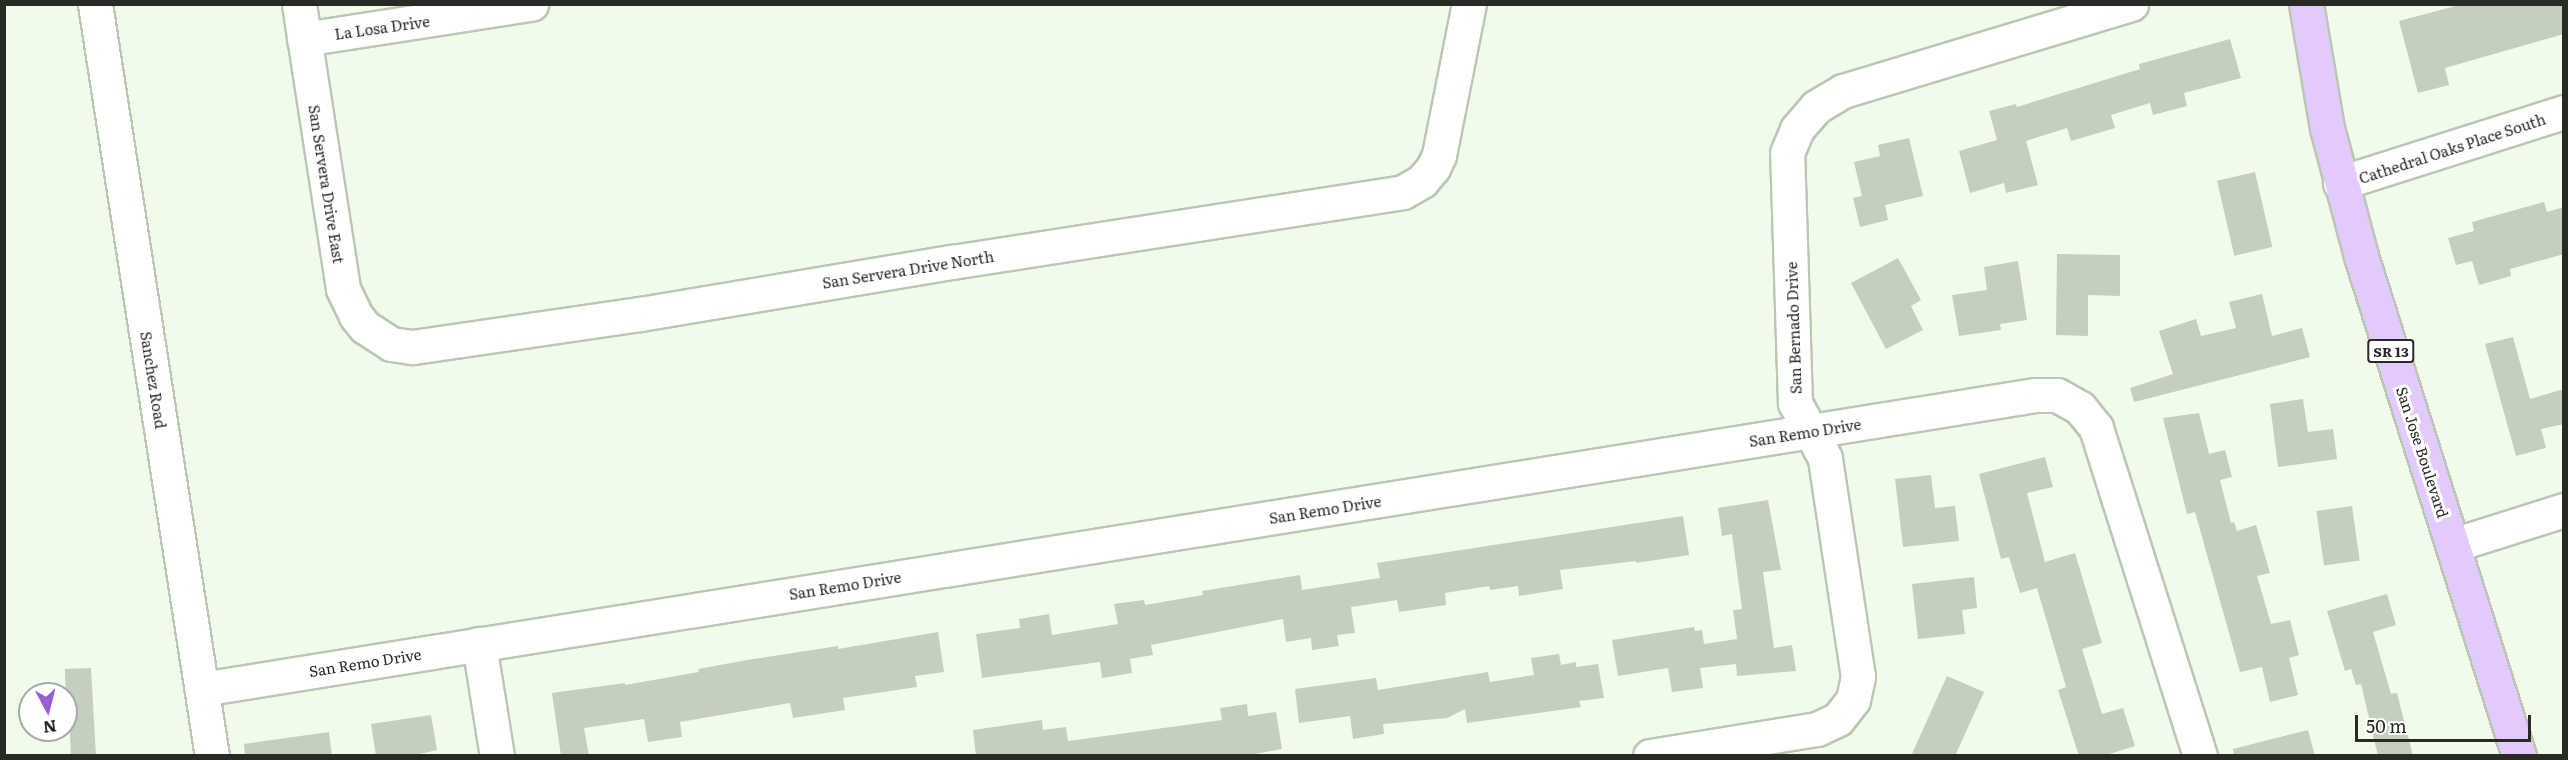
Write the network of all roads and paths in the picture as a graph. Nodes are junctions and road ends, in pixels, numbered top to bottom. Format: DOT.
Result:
graph roads {
  1 [pos="95,4"];
  2 [pos="299,4"];
  3 [pos="531,4"];
  4 [pos="1469,4"];
  5 [pos="2132,4"];
  6 [pos="2306,4"];
  7 [pos="304,39"];
  8 [pos="2564,112"];
  9 [pos="2340,183"];
  10 [pos="392,344"];
  11 [pos="1810,431"];
  12 [pos="2564,510"];
  13 [pos="2453,545"];
  14 [pos="478,644"];
  15 [pos="202,689"];
  16 [pos="212,756"];
  17 [pos="496,756"];
  18 [pos="1650,756"];
  19 [pos="2200,756"];
  20 [pos="2519,756"];
  1 -- 15 [label="street, Sanchez Road"];
  2 -- 7 [label="street, San Servera Drive East"];
  3 -- 7 [label="street, La Losa Drive"];
  4 -- 10 [label="street, San Servera Drive North"];
  5 -- 11 [label="street, San Bernado Drive"];
  6 -- 9 [label="main road, San Jose Boulevard / SR 13"];
  7 -- 10 [label="street, San Servera Drive East"];
  8 -- 9 [label="street, Cathedral Oaks Place South"];
  9 -- 13 [label="main road, San Jose Boulevard / SR 13"];
  11 -- 14 [label="street, San Remo Drive"];
  11 -- 18 [label="street, San Bernado Drive"];
  11 -- 19 [label="street, San Remo Drive"];
  12 -- 13 [label="street"];
  13 -- 20 [label="main road, San Jose Boulevard / SR 13"];
  14 -- 15 [label="street, San Remo Drive"];
  14 -- 17 [label="street"];
  15 -- 16 [label="street, Sanchez Road"];
}
